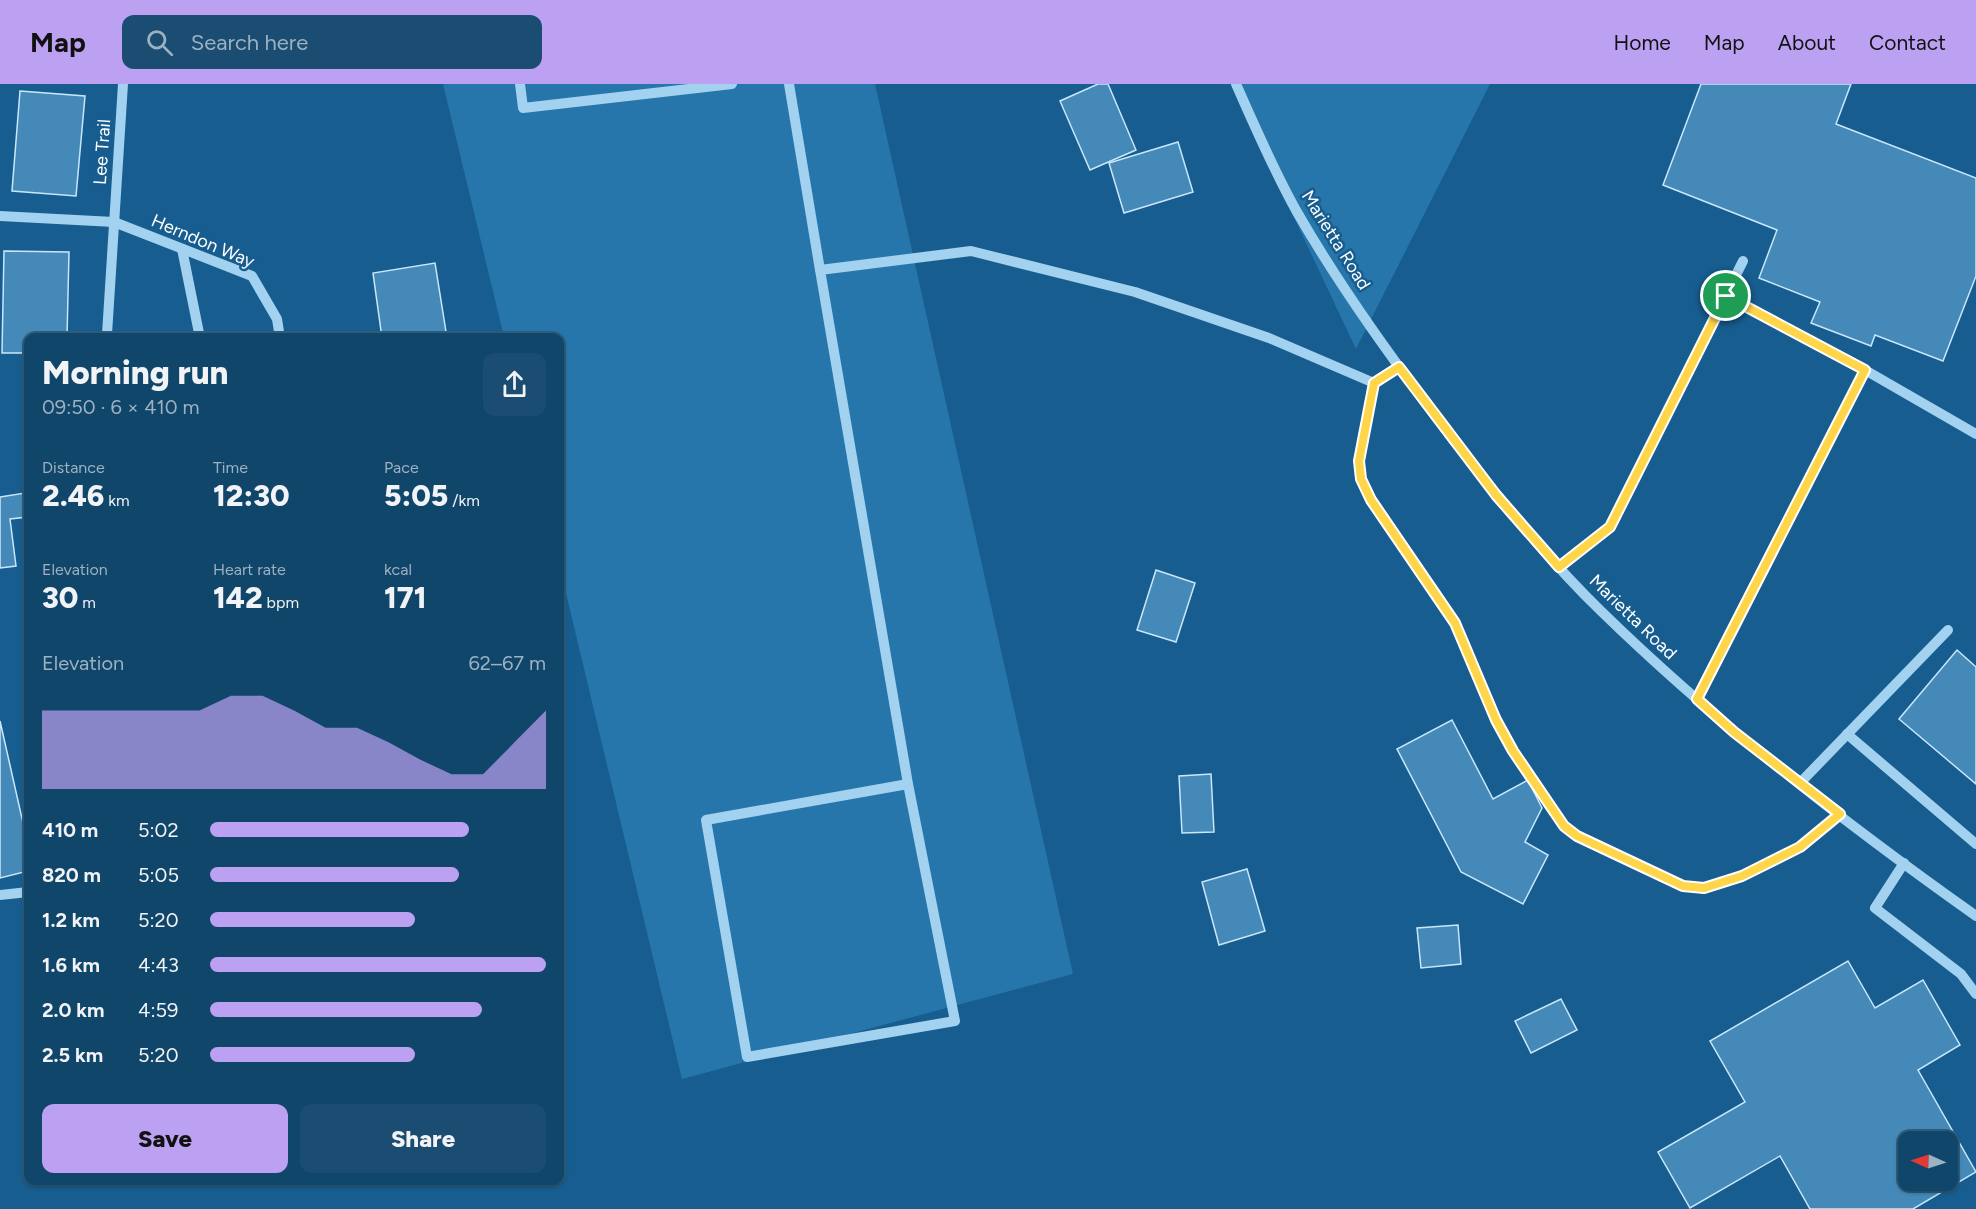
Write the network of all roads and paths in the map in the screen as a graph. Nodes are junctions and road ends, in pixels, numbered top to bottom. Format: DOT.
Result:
graph roads {
  1 [pos="123,84"];
  2 [pos="520,84"];
  3 [pos="732,84"];
  4 [pos="789,84"];
  5 [pos="1236,84"];
  6 [pos="663,88"];
  7 [pos="0,216"];
  8 [pos="114,222"];
  9 [pos="182,249"];
  10 [pos="1743,261"];
  11 [pos="820,270"];
  12 [pos="1726,296"];
  13 [pos="107,333"];
  14 [pos="199,333"];
  15 [pos="279,333"];
  16 [pos="1399,367"];
  17 [pos="1865,370"];
  18 [pos="1374,383"];
  19 [pos="1976,434"];
  20 [pos="1559,567"];
  21 [pos="1948,630"];
  22 [pos="1697,699"];
  23 [pos="1847,734"];
  24 [pos="908,783"];
  25 [pos="1800,783"];
  26 [pos="1840,814"];
  27 [pos="1976,844"];
  28 [pos="1904,863"];
  29 [pos="24,892"];
  30 [pos="0,895"];
  31 [pos="1976,916"];
  32 [pos="1976,994"];
  1 -- 8 [label="street, Lee Trail"];
  2 -- 6 [label="street"];
  3 -- 6 [label="street"];
  4 -- 11 [label="street"];
  5 -- 16 [label="street, Marietta Road"];
  7 -- 8 [label="street"];
  8 -- 9 [label="street, Herndon Way"];
  8 -- 13 [label="street, Lee Trail"];
  9 -- 14 [label="street"];
  9 -- 15 [label="street, Herndon Way"];
  10 -- 12 [label="street"];
  11 -- 18 [label="street"];
  11 -- 24 [label="street"];
  12 -- 17 [label="street"];
  12 -- 20 [label="street"];
  16 -- 18 [label="street"];
  16 -- 20 [label="street, Marietta Road"];
  17 -- 19 [label="street"];
  17 -- 22 [label="street"];
  18 -- 26 [label="street"];
  20 -- 22 [label="street, Marietta Road"];
  21 -- 23 [label="street"];
  22 -- 25 [label="street, Marietta Road"];
  23 -- 25 [label="street"];
  23 -- 27 [label="street"];
  24 -- 24 [label="street"];
  25 -- 26 [label="street, Marietta Road"];
  26 -- 28 [label="street, Marietta Road"];
  28 -- 31 [label="street, Marietta Road"];
  28 -- 32 [label="street"];
  29 -- 30 [label="street"];
}
